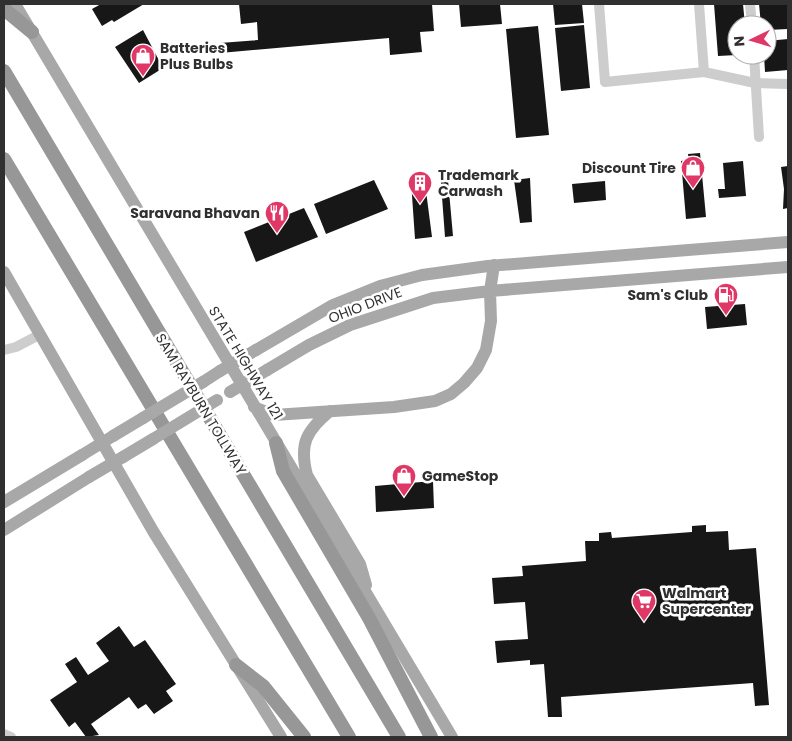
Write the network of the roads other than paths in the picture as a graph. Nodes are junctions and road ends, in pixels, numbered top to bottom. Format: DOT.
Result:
graph roads {
  1 [pos="15,4"];
  2 [pos="598,4"];
  3 [pos="699,4"];
  4 [pos="4,8"];
  5 [pos="32,32"];
  6 [pos="754,65"];
  7 [pos="4,71"];
  8 [pos="704,72"];
  9 [pos="755,83"];
  10 [pos="788,84"];
  11 [pos="759,137"];
  12 [pos="4,159"];
  13 [pos="788,242"];
  14 [pos="488,266"];
  15 [pos="788,267"];
  16 [pos="4,272"];
  17 [pos="490,291"];
  18 [pos="38,334"];
  19 [pos="4,350"];
  20 [pos="254,407"];
  21 [pos="330,411"];
  22 [pos="276,443"];
  23 [pos="4,502"];
  24 [pos="4,530"];
  25 [pos="373,607"];
  26 [pos="236,665"];
  27 [pos="4,734"];
  28 [pos="11,737"];
  29 [pos="280,737"];
  30 [pos="304,737"];
  31 [pos="349,737"];
  32 [pos="399,737"];
  33 [pos="431,737"];
  34 [pos="452,737"];
  1 -- 5 [label="main road, STATE HIGHWAY 121"];
  2 -- 8 [label="street"];
  3 -- 8 [label="street"];
  4 -- 5 [label="highway"];
  5 -- 20 [label="main road, STATE HIGHWAY 121"];
  6 -- 9 [label="street"];
  7 -- 32 [label="highway, SAM RAYBURN TOLLWAY"];
  8 -- 9 [label="street"];
  9 -- 10 [label="street"];
  9 -- 11 [label="street"];
  12 -- 31 [label="highway"];
  13 -- 14 [label="main road, OHIO DRIVE"];
  14 -- 17 [label="main road"];
  14 -- 23 [label="main road, OHIO DRIVE, bridge"];
  15 -- 17 [label="main road, OHIO DRIVE"];
  16 -- 18 [label="main road"];
  17 -- 21 [label="main road"];
  17 -- 24 [label="main road, OHIO DRIVE, bridge"];
  18 -- 19 [label="street"];
  18 -- 26 [label="main road"];
  20 -- 21 [label="main road"];
  20 -- 22 [label="main road, STATE HIGHWAY 121"];
  21 -- 25 [label="main road"];
  22 -- 25 [label="main road, STATE HIGHWAY 121"];
  22 -- 33 [label="highway"];
  25 -- 34 [label="main road, STATE HIGHWAY 121"];
  26 -- 29 [label="main road"];
  26 -- 30 [label="highway"];
  27 -- 28 [label="street"];
}
